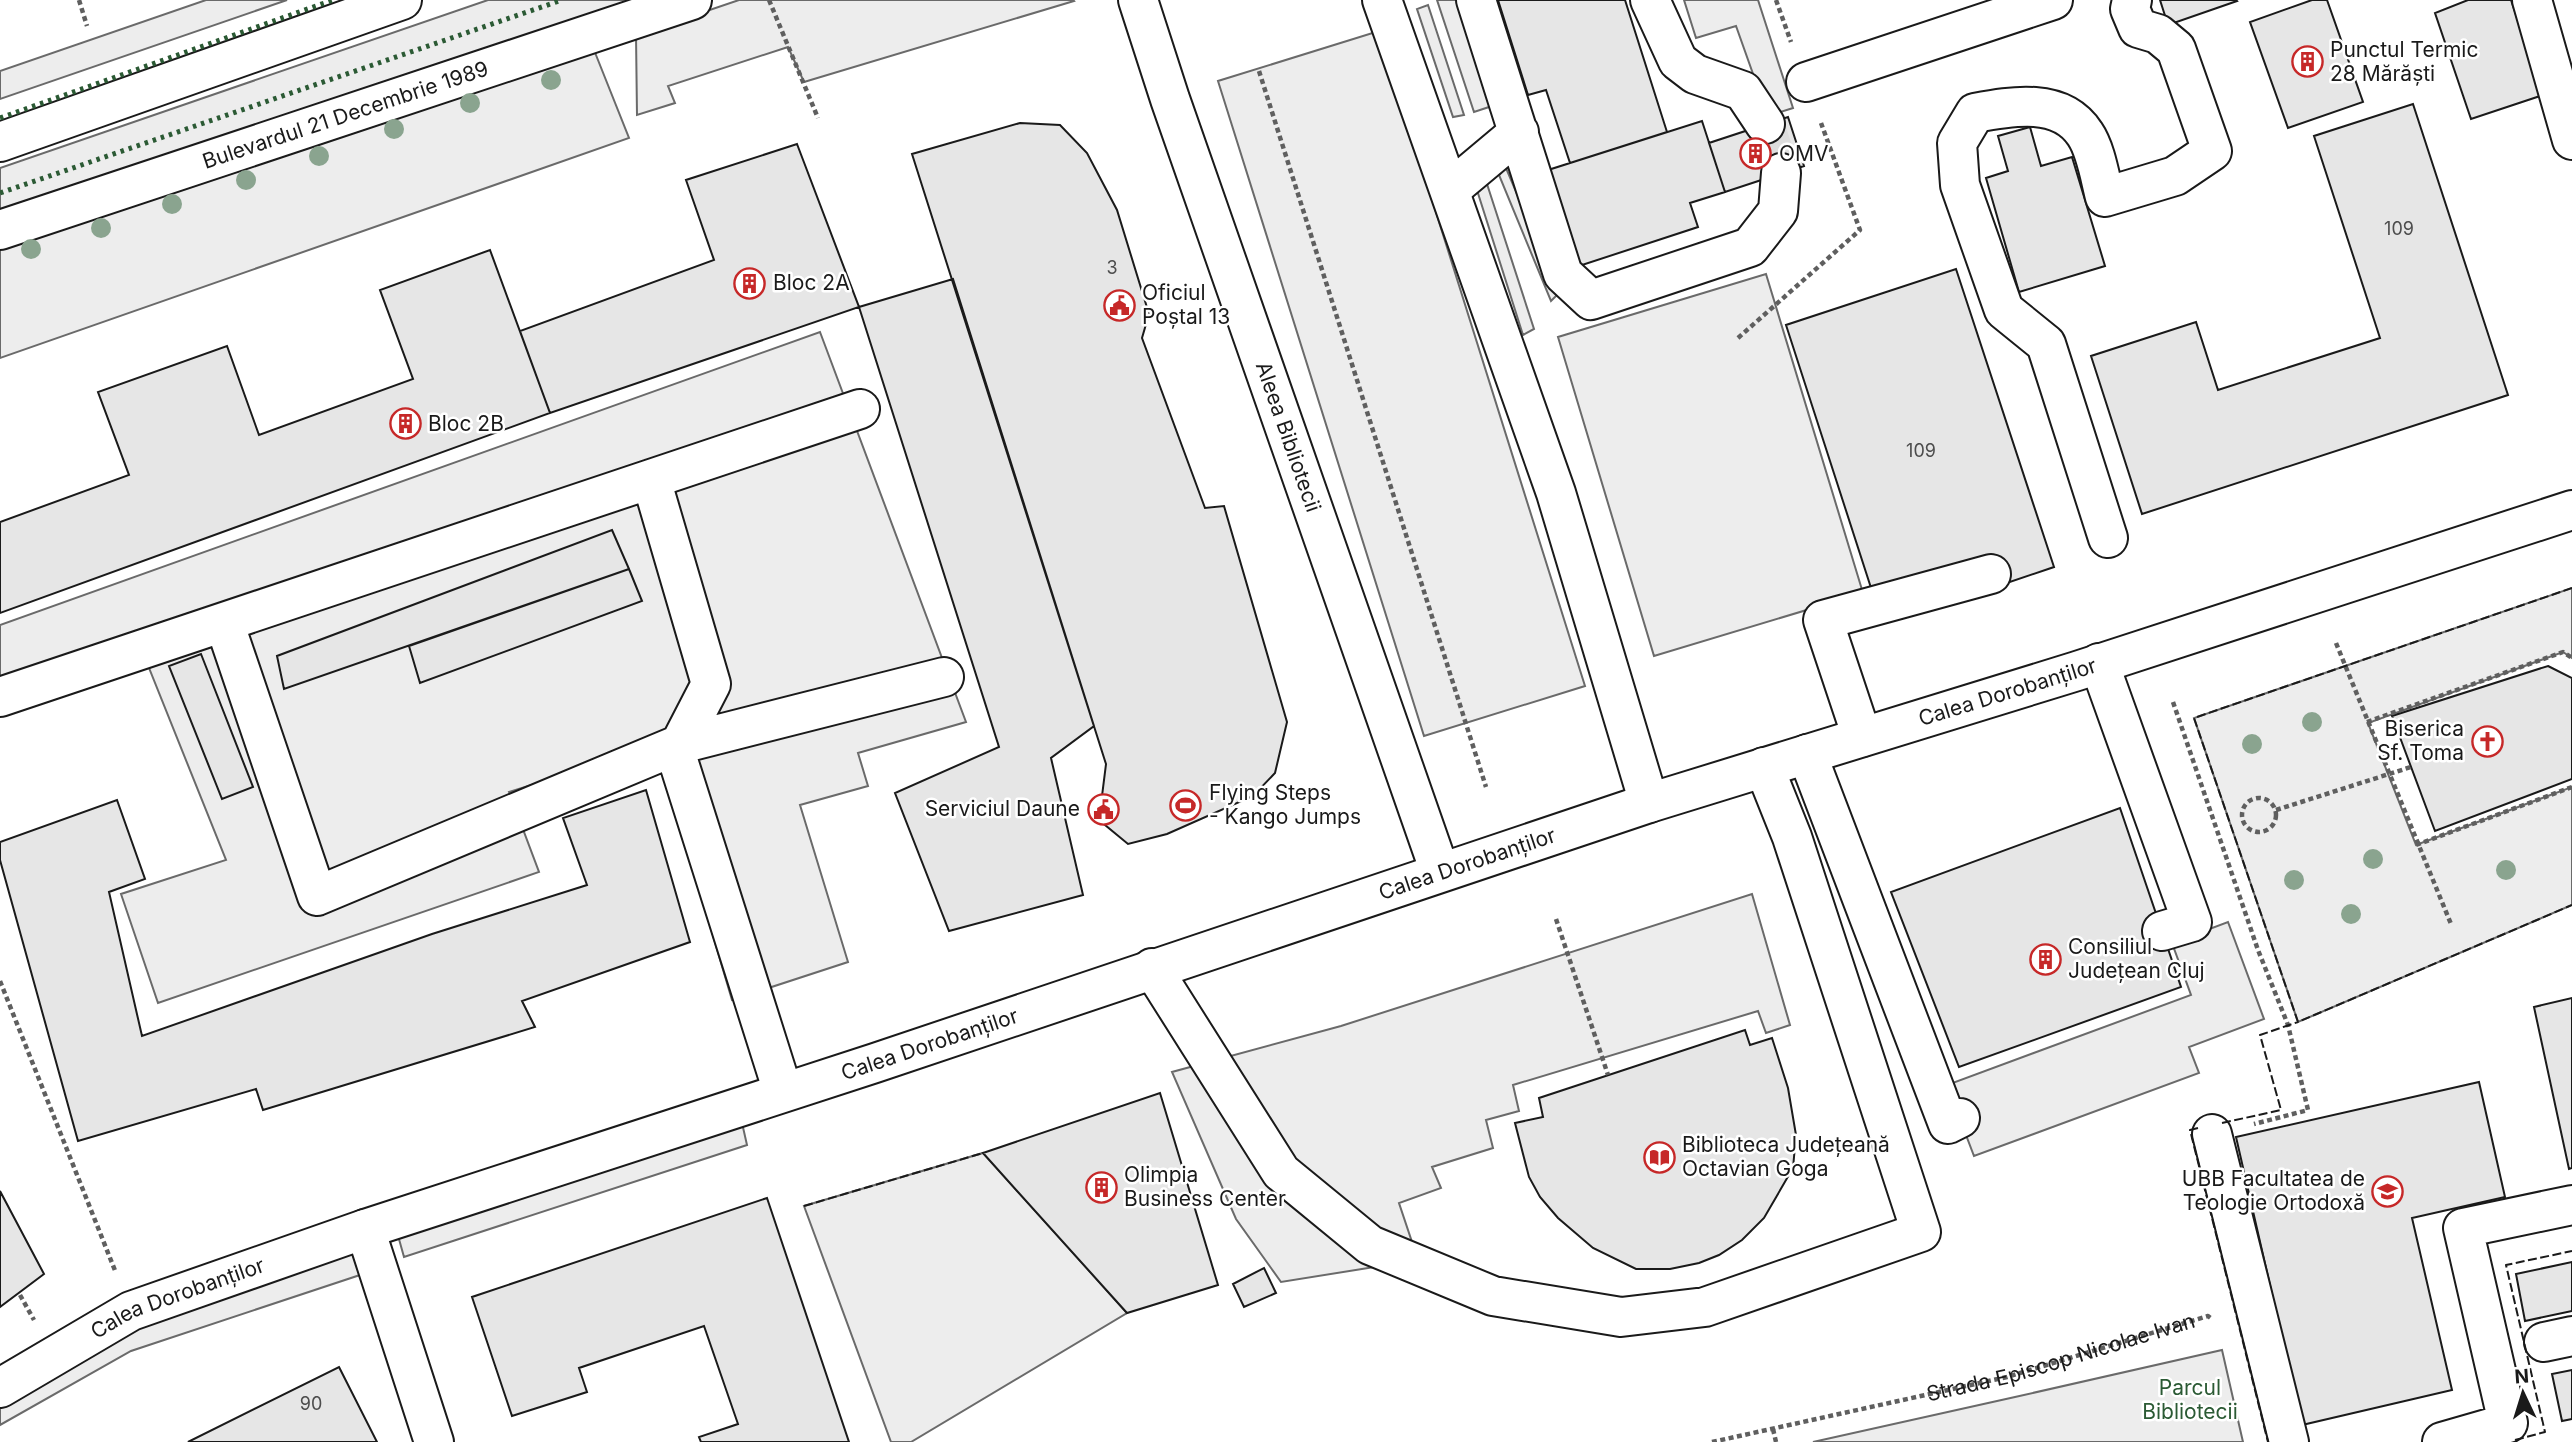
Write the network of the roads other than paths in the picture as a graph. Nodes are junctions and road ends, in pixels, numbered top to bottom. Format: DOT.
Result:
graph roads {
  1 [pos="402,0"];
  2 [pos="692,0"];
  3 [pos="1138,0"];
  4 [pos="1382,0"];
  5 [pos="1476,0"];
  6 [pos="1650,0"];
  7 [pos="2053,0"];
  8 [pos="2132,0"];
  9 [pos="2532,0"];
  10 [pos="1806,82"];
  11 [pos="1765,124"];
  12 [pos="1519,132"];
  13 [pos="2572,140"];
  14 [pos="0,142"];
  15 [pos="1780,173"];
  16 [pos="1451,189"];
  17 [pos="0,230"];
  18 [pos="860,409"];
  19 [pos="651,479"];
  20 [pos="2572,510"];
  21 [pos="2108,538"];
  22 [pos="1991,574"];
  23 [pos="224,622"];
  24 [pos="2099,663"];
  25 [pos="944,677"];
  26 [pos="0,697"];
  27 [pos="1862,737"];
  28 [pos="680,744"];
  29 [pos="1807,754"];
  30 [pos="1764,767"];
  31 [pos="1649,803"];
  32 [pos="1440,873"];
  33 [pos="2162,931"];
  34 [pos="1152,968"];
  35 [pos="783,1092"];
  36 [pos="1960,1118"];
  37 [pos="2212,1134"];
  38 [pos="2572,1205"];
  39 [pos="365,1229"];
  40 [pos="0,1388"];
  41 [pos="434,1442"];
  42 [pos="2289,1442"];
  43 [pos="2442,1442"];
  1 -- 14 [label="main road"];
  2 -- 17 [label="main road, Bulevardul 21 Decembrie 1989"];
  3 -- 32 [label="main road, Aleea Bibliotecii"];
  4 -- 16 [label="main road"];
  5 -- 12 [label="main road"];
  6 -- 11 [label="main road"];
  7 -- 10 [label="main road"];
  8 -- 21 [label="main road"];
  9 -- 13 [label="main road"];
  12 -- 15 [label="main road"];
  12 -- 16 [label="main road"];
  16 -- 31 [label="main road"];
  18 -- 19 [label="main road"];
  19 -- 23 [label="main road"];
  19 -- 28 [label="main road"];
  20 -- 24 [label="main road, Calea Dorobanților"];
  22 -- 27 [label="main road"];
  23 -- 26 [label="main road"];
  23 -- 28 [label="main road"];
  24 -- 27 [label="main road, Calea Dorobanților"];
  24 -- 33 [label="main road"];
  25 -- 28 [label="main road"];
  27 -- 29 [label="main road, Calea Dorobanților"];
  28 -- 35 [label="main road"];
  29 -- 30 [label="main road, Calea Dorobanților"];
  29 -- 36 [label="main road"];
  30 -- 31 [label="main road, Calea Dorobanților"];
  30 -- 34 [label="main road"];
  31 -- 32 [label="main road, Calea Dorobanților"];
  32 -- 34 [label="main road, Calea Dorobanților"];
  34 -- 35 [label="main road, Calea Dorobanților"];
  35 -- 39 [label="main road, Calea Dorobanților"];
  37 -- 42 [label="main road"];
  38 -- 43 [label="main road"];
  39 -- 40 [label="main road, Calea Dorobanților"];
  39 -- 41 [label="main road"];
}
